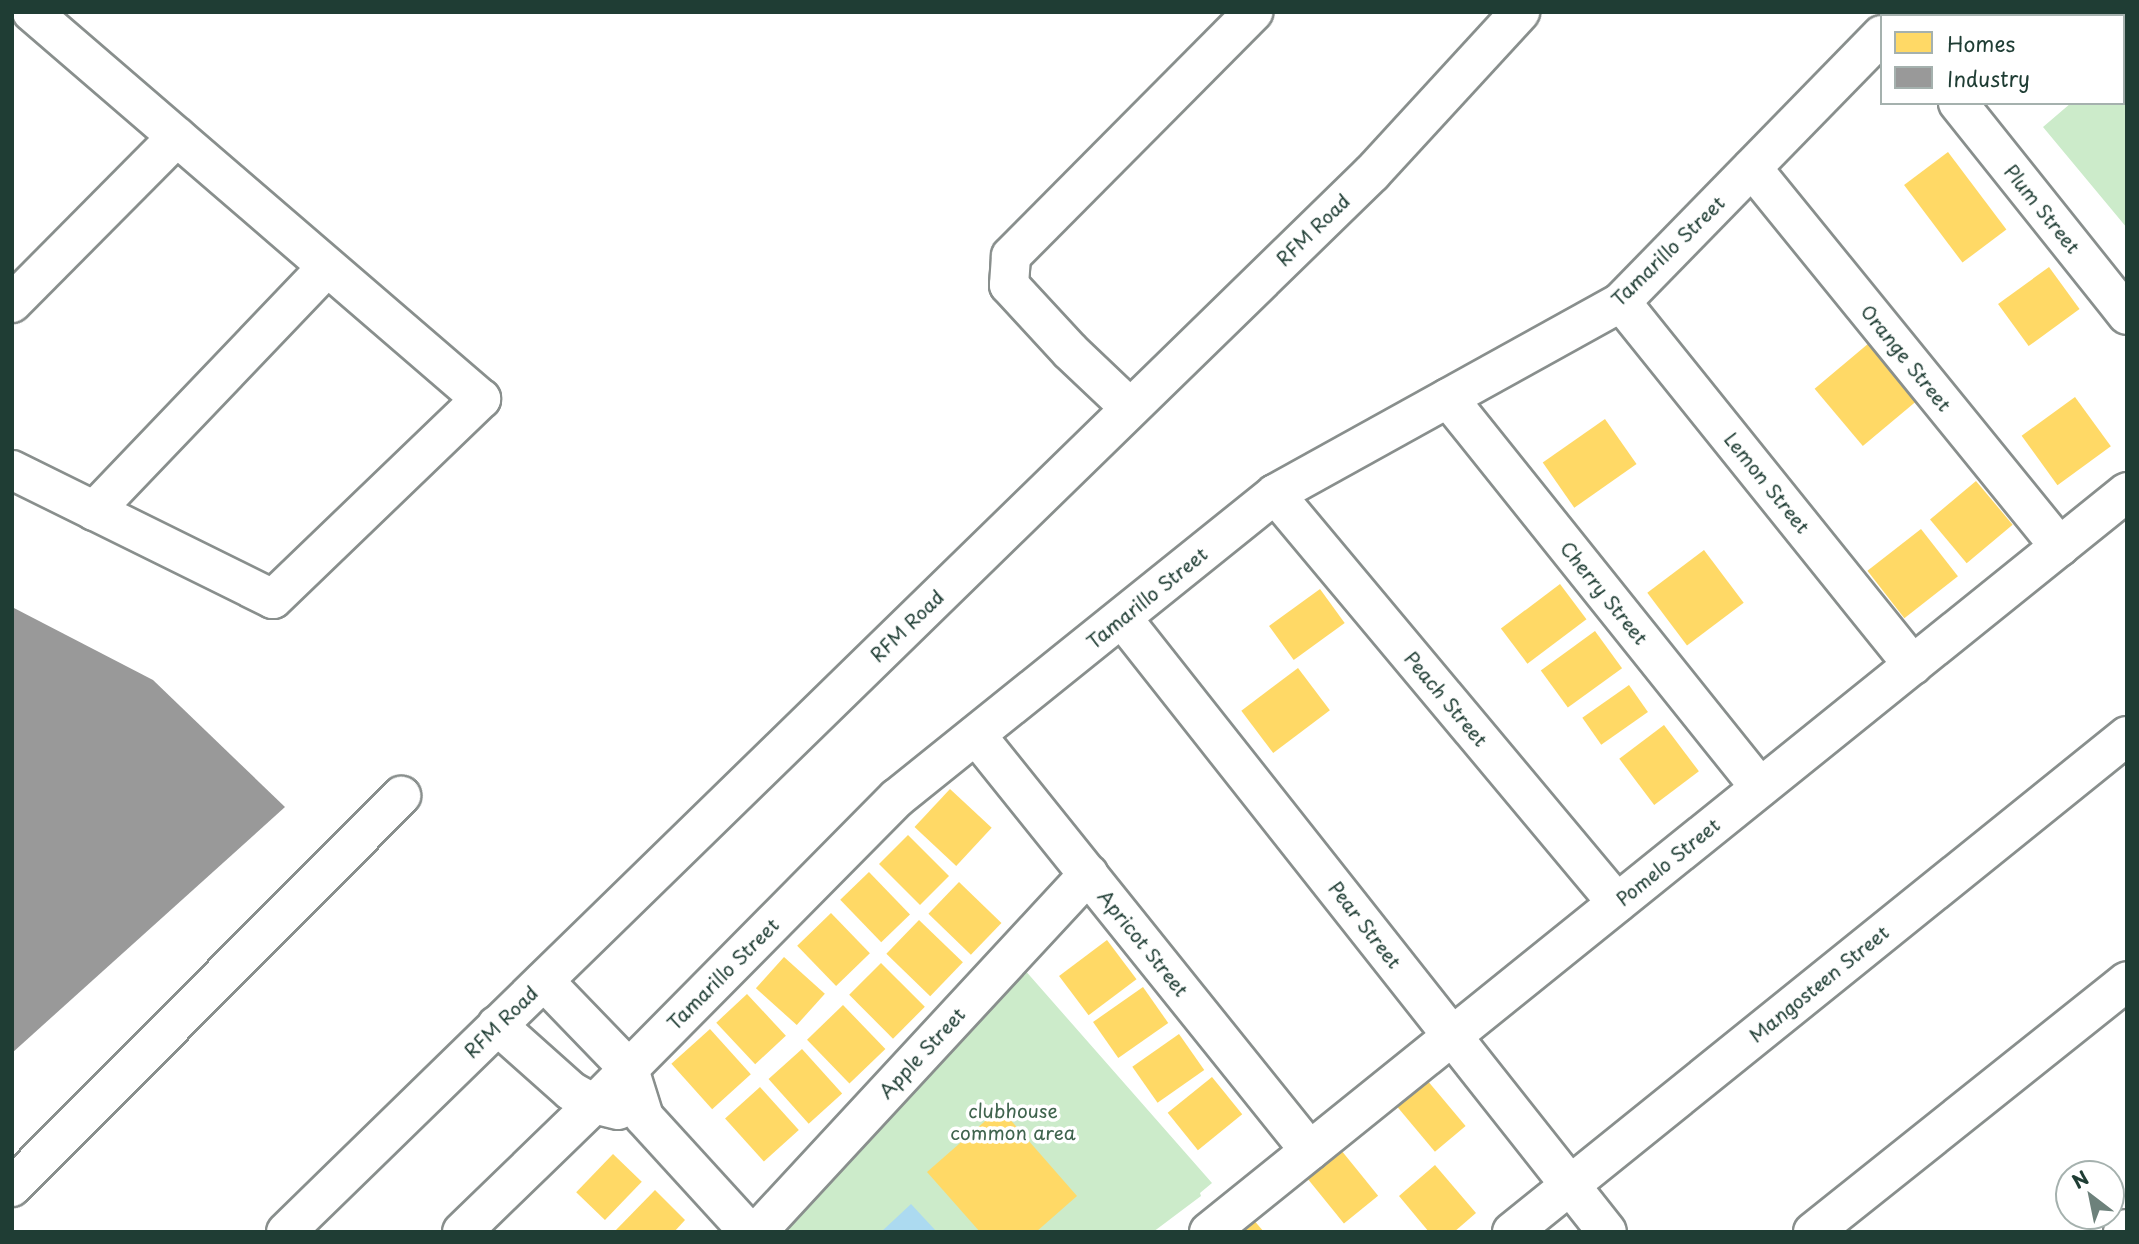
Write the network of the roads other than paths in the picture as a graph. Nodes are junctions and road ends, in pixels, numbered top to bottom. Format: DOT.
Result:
graph roads {
  1 [pos="32,12"];
  2 [pos="1253,12"];
  3 [pos="1520,12"];
  4 [pos="1880,37"];
  5 [pos="1960,105"];
  6 [pos="177,138"];
  7 [pos="1752,168"];
  8 [pos="327,267"];
  9 [pos="1621,302"];
  10 [pos="12,303"];
  11 [pos="2127,315"];
  12 [pos="1448,398"];
  13 [pos="1130,408"];
  14 [pos="12,470"];
  15 [pos="2127,492"];
  16 [pos="1275,494"];
  17 [pos="94,511"];
  18 [pos="2060,547"];
  19 [pos="1122,618"];
  20 [pos="1913,665"];
  21 [pos="976,735"];
  22 [pos="2127,736"];
  23 [pos="1760,788"];
  24 [pos="401,796"];
  25 [pos="1088,874"];
  26 [pos="1617,904"];
  27 [pos="544,981"];
  28 [pos="2127,981"];
  29 [pos="497,1025"];
  30 [pos="1452,1036"];
  31 [pos="629,1069"];
  32 [pos="594,1104"];
  33 [pos="644,1117"];
  34 [pos="1310,1151"];
  35 [pos="1570,1185"];
  36 [pos="12,1187"];
  37 [pos="286,1232"];
  38 [pos="462,1232"];
  39 [pos="749,1232"];
  40 [pos="757,1232"];
  41 [pos="1209,1232"];
  42 [pos="1511,1232"];
  43 [pos="1607,1232"];
  44 [pos="1813,1232"];
  1 -- 6 [label="street"];
  2 -- 13 [label="street"];
  3 -- 13 [label="street, RFM Road"];
  4 -- 7 [label="street, Tamarillo Street"];
  5 -- 11 [label="street, Plum Street"];
  6 -- 8 [label="street"];
  6 -- 10 [label="street"];
  7 -- 9 [label="street, Tamarillo Street"];
  7 -- 18 [label="street, Orange Street"];
  8 -- 17 [label="street"];
  8 -- 17 [label="street"];
  9 -- 12 [label="street, Tamarillo Street"];
  9 -- 20 [label="street, Lemon Street"];
  12 -- 16 [label="street, Tamarillo Street"];
  12 -- 23 [label="street, Cherry Street"];
  13 -- 27 [label="street, RFM Road"];
  14 -- 17 [label="street"];
  15 -- 18 [label="street, Pomelo Street"];
  16 -- 19 [label="street, Tamarillo Street"];
  16 -- 26 [label="street, Peach Street"];
  18 -- 20 [label="street, Pomelo Street"];
  19 -- 21 [label="street, Tamarillo Street"];
  19 -- 30 [label="street, Pear Street"];
  20 -- 23 [label="street, Pomelo Street"];
  21 -- 25 [label="street, Apricot Street"];
  21 -- 31 [label="street, Tamarillo Street"];
  22 -- 35 [label="street, Mangosteen Street"];
  23 -- 26 [label="street, Pomelo Street"];
  24 -- 36 [label="street"];
  25 -- 34 [label="street, Apricot Street"];
  25 -- 40 [label="street, Apple Street"];
  26 -- 30 [label="street, Pomelo Street"];
  27 -- 29 [label="street, RFM Road"];
  27 -- 31 [label="street"];
  28 -- 44 [label="street"];
  29 -- 32 [label="street"];
  29 -- 37 [label="street, RFM Road"];
  30 -- 34 [label="street, Pomelo Street"];
  30 -- 35 [label="street, Pear Street"];
  31 -- 32 [label="street, Tamarillo Street"];
  31 -- 33 [label="street"];
  32 -- 33 [label="street"];
  32 -- 38 [label="street, Tamarillo Street"];
  33 -- 39 [label="street"];
  34 -- 41 [label="street, Pomelo Street"];
  35 -- 42 [label="street, Mangosteen Street"];
  35 -- 43 [label="street, Pear Street"];
}
